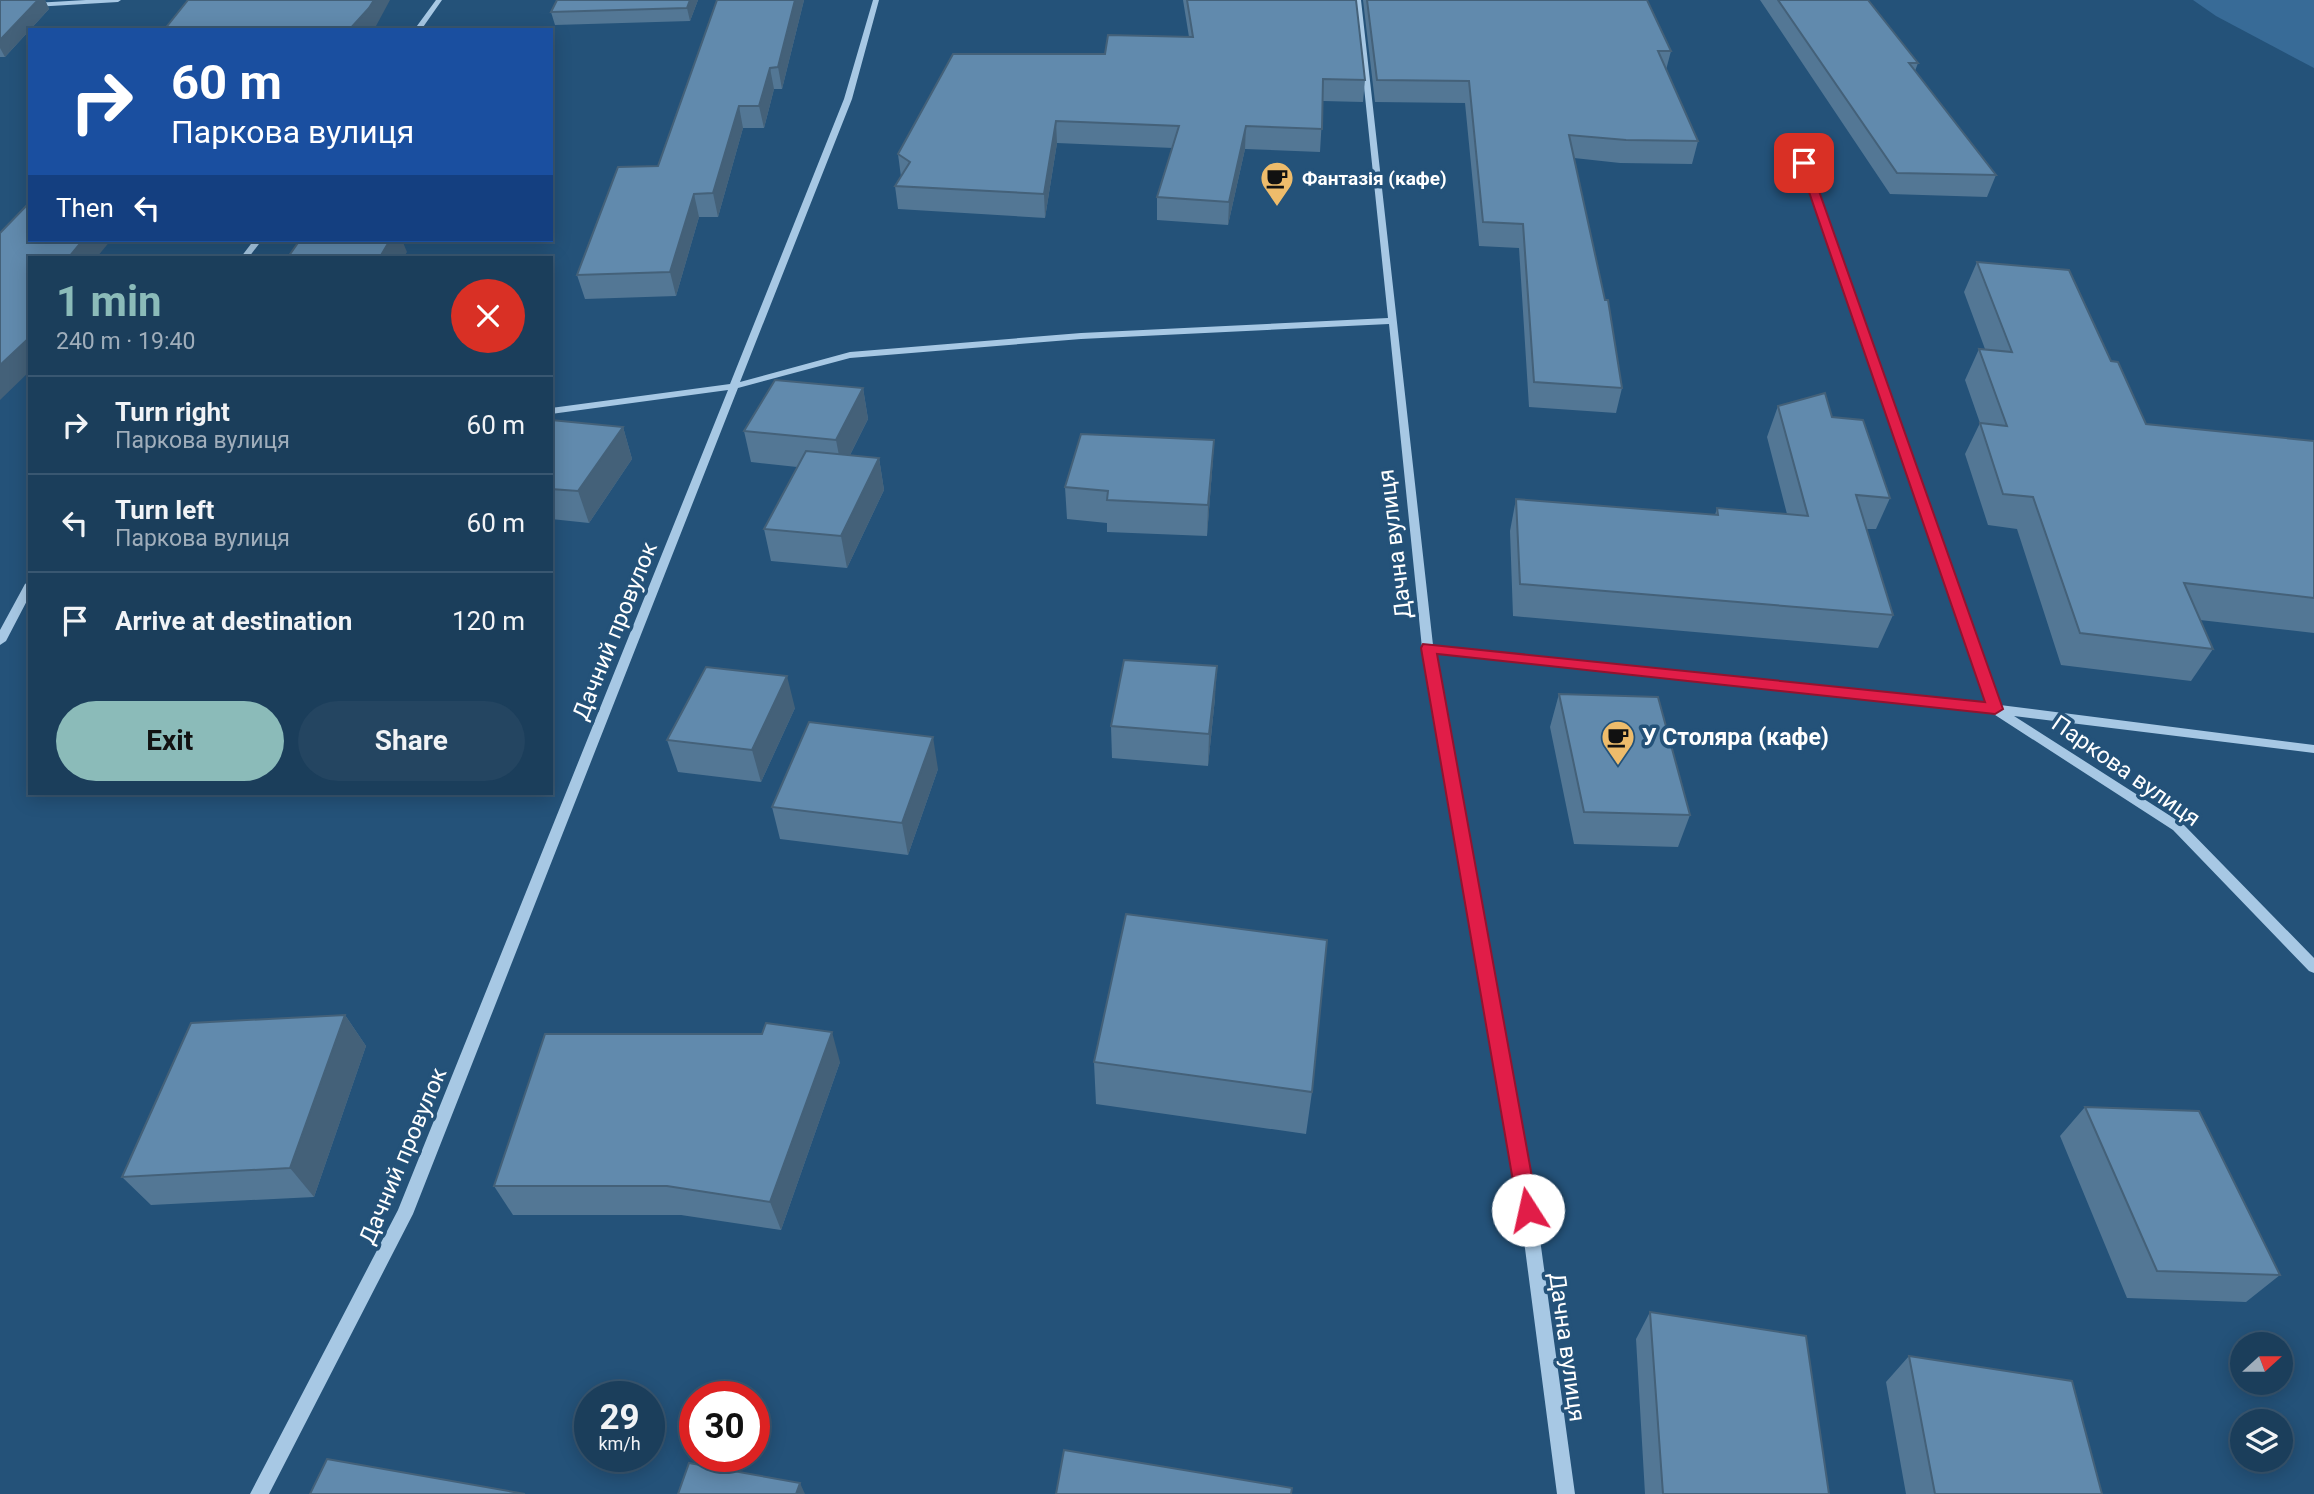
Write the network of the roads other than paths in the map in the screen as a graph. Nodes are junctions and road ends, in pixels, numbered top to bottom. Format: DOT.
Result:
graph roads {
  1 [pos="108,0"];
  2 [pos="118,0"];
  3 [pos="439,0"];
  4 [pos="876,0"];
  5 [pos="1358,0"];
  6 [pos="0,7"];
  7 [pos="418,28"];
  8 [pos="1795,137"];
  9 [pos="256,242"];
  10 [pos="246,256"];
  11 [pos="1391,321"];
  12 [pos="735,386"];
  13 [pos="553,411"];
  14 [pos="28,588"];
  15 [pos="0,641"];
  16 [pos="1428,648"];
  17 [pos="1995,709"];
  18 [pos="2314,749"];
  19 [pos="2314,967"];
  20 [pos="258,1494"];
  21 [pos="1566,1494"];
  1 -- 2 [label="street"];
  1 -- 6 [label="street"];
  3 -- 7 [label="street"];
  4 -- 12 [label="street, Дачний провулок"];
  5 -- 11 [label="street, Дачна вулиця"];
  8 -- 17 [label="street"];
  9 -- 10 [label="street"];
  11 -- 12 [label="street"];
  11 -- 16 [label="street, Дачна вулиця"];
  12 -- 13 [label="street"];
  12 -- 20 [label="street, Дачний провулок"];
  14 -- 15 [label="street"];
  16 -- 17 [label="street, Паркова вулиця"];
  16 -- 21 [label="street, Дачна вулиця"];
  17 -- 18 [label="street, Паркова вулиця"];
  17 -- 19 [label="street, Паркова вулиця"];
}
